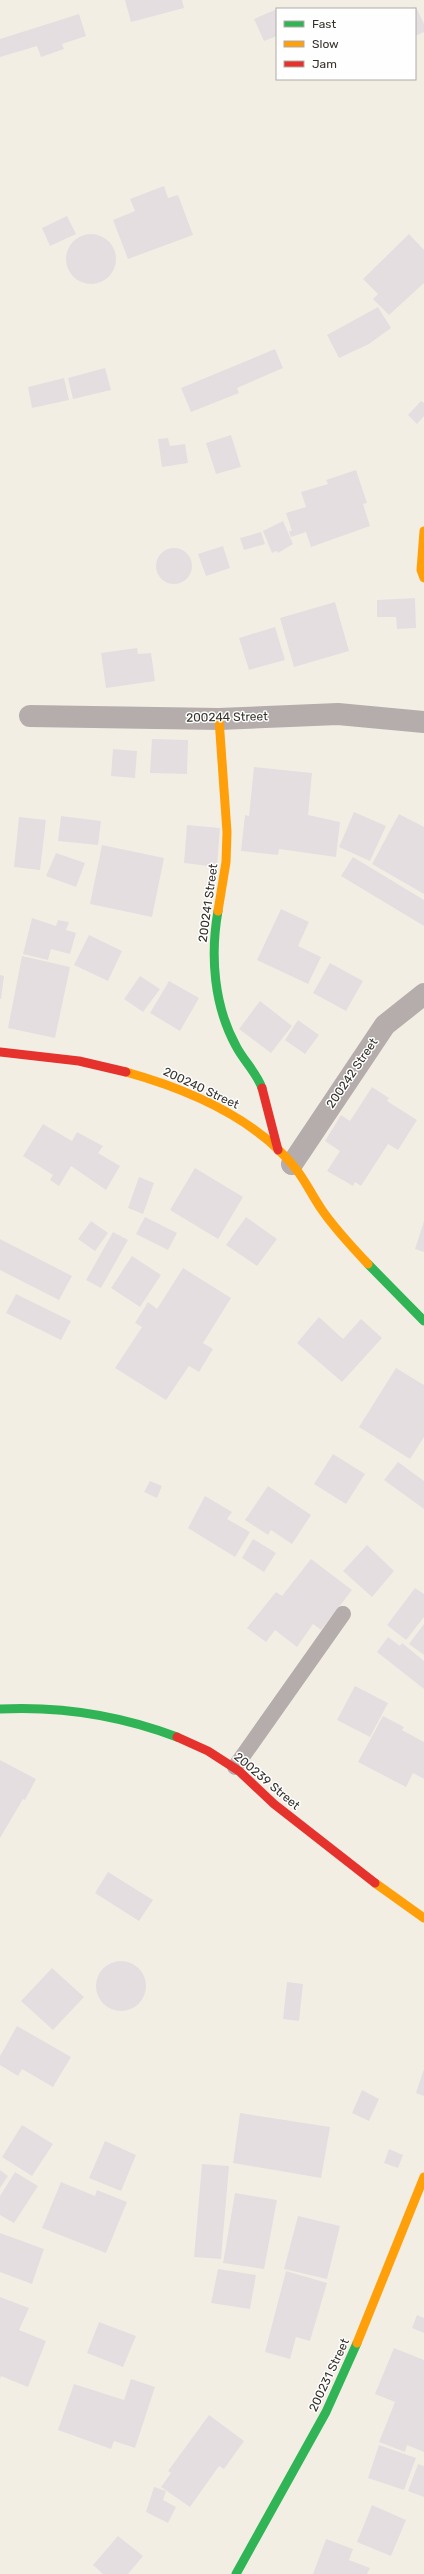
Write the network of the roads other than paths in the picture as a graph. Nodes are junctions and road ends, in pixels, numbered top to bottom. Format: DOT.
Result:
graph roads {
  1 [pos="424,531"];
  2 [pos="424,578"];
  3 [pos="30,716"];
  4 [pos="219,719"];
  5 [pos="424,722"];
  6 [pos="424,994"];
  7 [pos="0,1052"];
  8 [pos="285,1157"];
  9 [pos="424,1321"];
  10 [pos="343,1614"];
  11 [pos="0,1709"];
  12 [pos="235,1767"];
  13 [pos="424,1918"];
  14 [pos="424,2177"];
  15 [pos="236,2574"];
  1 -- 2 [label="street"];
  3 -- 4 [label="street, 200244 Street"];
  4 -- 5 [label="street, 200244 Street"];
  4 -- 8 [label="street, 200241 Street"];
  6 -- 8 [label="street, 200242 Street"];
  7 -- 8 [label="street, 200240 Street"];
  8 -- 9 [label="street, 200240 Street"];
  10 -- 12 [label="lane"];
  11 -- 12 [label="street, 200239 Street"];
  12 -- 13 [label="street, 200239 Street"];
  14 -- 15 [label="street, 200231 Street"];
}
